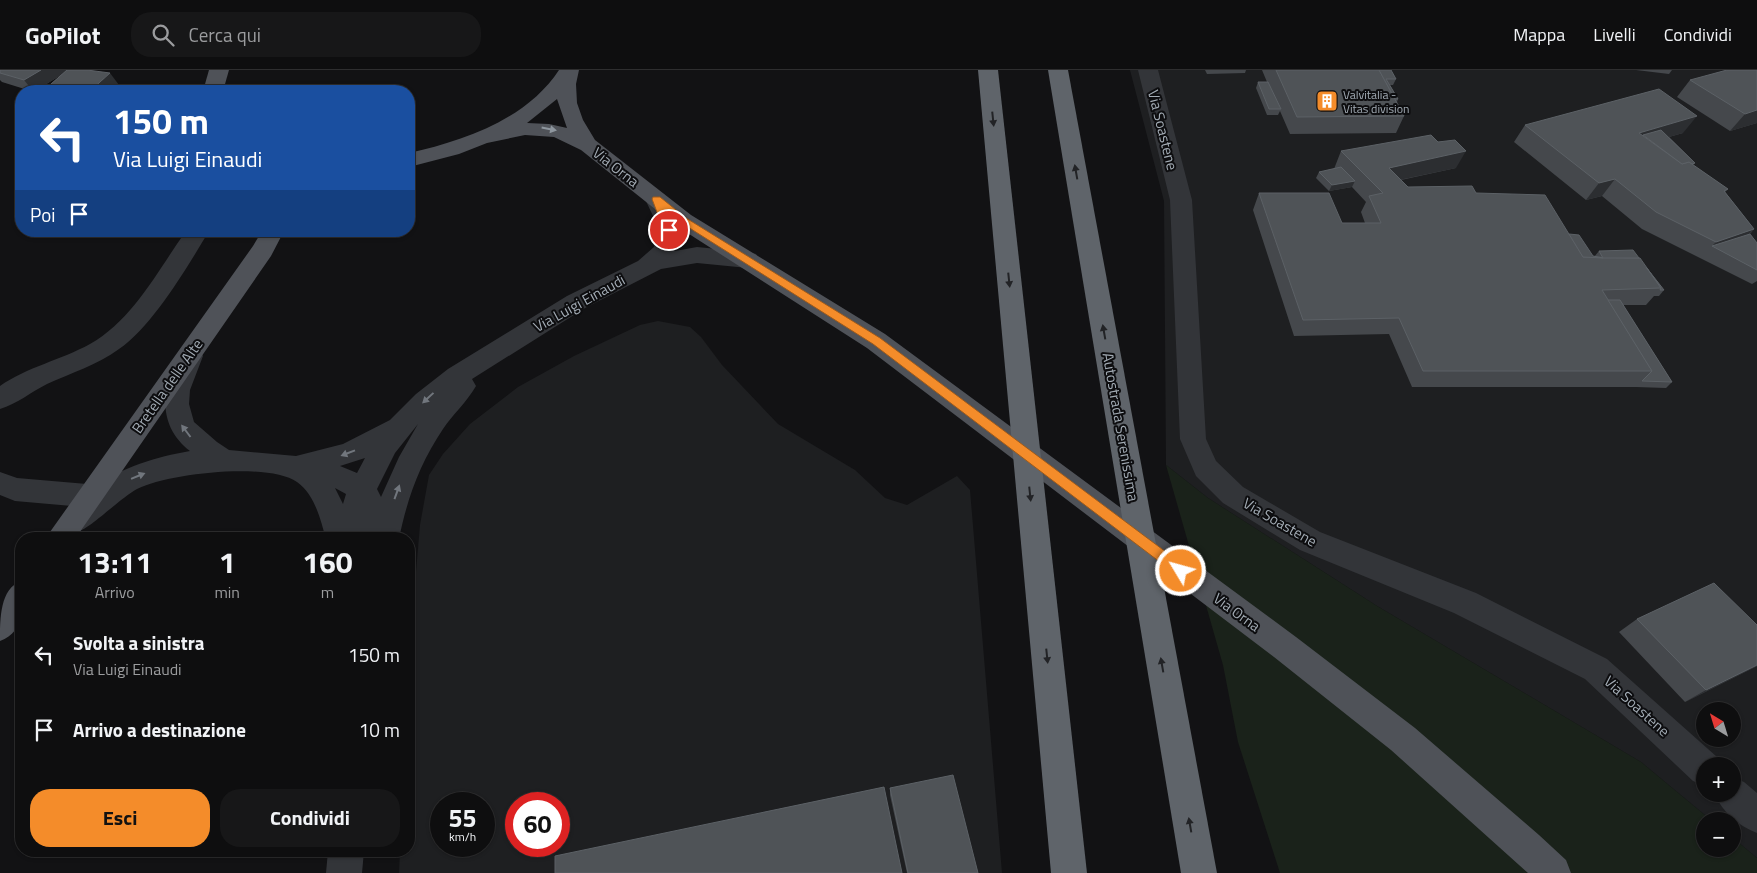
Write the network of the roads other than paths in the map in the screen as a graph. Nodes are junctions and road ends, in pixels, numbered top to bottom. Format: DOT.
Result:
graph roads {
  1 [pos="219,70"];
  2 [pos="988,70"];
  3 [pos="1058,70"];
  4 [pos="1148,70"];
  5 [pos="568,72"];
  6 [pos="215,85"];
  7 [pos="484,137"];
  8 [pos="588,145"];
  9 [pos="415,158"];
  10 [pos="656,199"];
  11 [pos="194,237"];
  12 [pos="268,241"];
  13 [pos="748,260"];
  14 [pos="647,266"];
  15 [pos="511,341"];
  16 [pos="194,347"];
  17 [pos="0,399"];
  18 [pos="406,420"];
  19 [pos="224,460"];
  20 [pos="286,466"];
  21 [pos="0,483"];
  22 [pos="362,490"];
  23 [pos="88,496"];
  24 [pos="65,532"];
  25 [pos="67,532"];
  26 [pos="338,532"];
  27 [pos="348,532"];
  28 [pos="370,532"];
  29 [pos="387,532"];
  30 [pos="15,603"];
  31 [pos="0,627"];
  32 [pos="1696,760"];
  33 [pos="1741,802"];
  34 [pos="1757,816"];
  35 [pos="345,857"];
  36 [pos="344,873"];
  37 [pos="1069,873"];
  38 [pos="1199,873"];
  39 [pos="1553,873"];
  1 -- 6 [label="main road"];
  2 -- 37 [label="highway, one-way"];
  38 -- 3 [label="highway, Autostrada Serenissima, one-way"];
  4 -- 32 [label="street, Via Soastene"];
  5 -- 7 [label="main road"];
  5 -- 8 [label="main road, Via Orna"];
  7 -- 8 [label="main road, Via Orna, one-way"];
  7 -- 9 [label="main road"];
  8 -- 10 [label="main road, Via Orna"];
  10 -- 13 [label="main road, Via Orna"];
  10 -- 14 [label="street, Via Luigi Einaudi"];
  11 -- 17 [label="street"];
  12 -- 16 [label="main road, Bretella delle Alte"];
  13 -- 14 [label="street, Via Luigi Einaudi"];
  13 -- 39 [label="main road, Via Orna"];
  14 -- 15 [label="street, Via Luigi Einaudi"];
  15 -- 18 [label="street, Via Luigi Einaudi, one-way"];
  29 -- 15 [label="street, Via Luigi Einaudi, one-way"];
  19 -- 16 [label="street, Via Luigi Einaudi, one-way"];
  16 -- 23 [label="main road, Bretella delle Alte"];
  18 -- 20 [label="street, Via Luigi Einaudi, one-way"];
  18 -- 22 [label="street, Via Luigi Einaudi"];
  19 -- 20 [label="street, Via Luigi Einaudi"];
  25 -- 19 [label="street, Via Luigi Einaudi, one-way"];
  20 -- 22 [label="street, Via Luigi Einaudi"];
  20 -- 26 [label="street, Via Luigi Einaudi"];
  21 -- 23 [label="street"];
  22 -- 27 [label="street, Via Luigi Einaudi"];
  22 -- 28 [label="street"];
  23 -- 24 [label="main road, Bretella delle Alte"];
  30 -- 31 [label="main road"];
  33 -- 34 [label="street"];
  35 -- 36 [label="street"];
}
